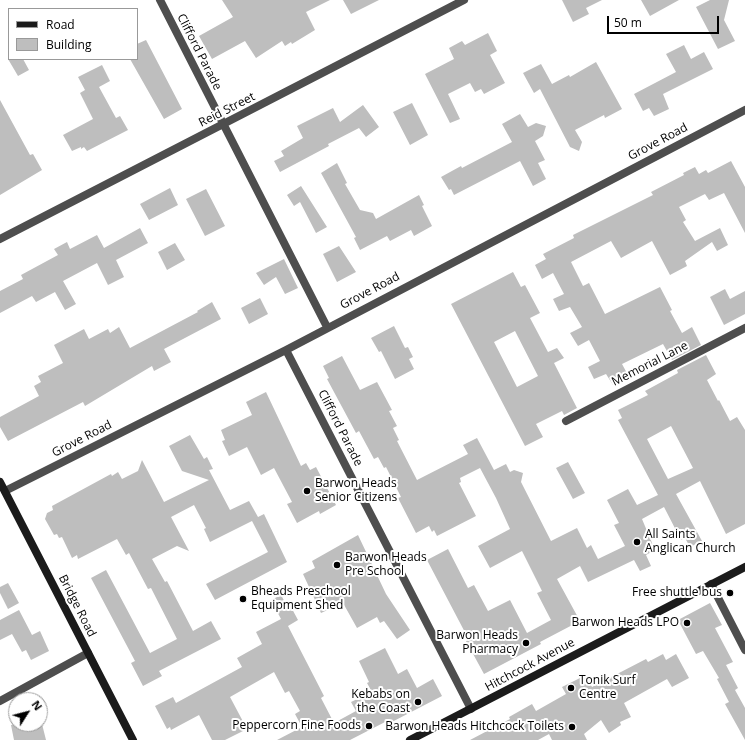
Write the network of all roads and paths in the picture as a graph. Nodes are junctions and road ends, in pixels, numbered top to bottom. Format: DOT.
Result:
graph roads {
  1 [pos="160,0"];
  2 [pos="464,0"];
  3 [pos="745,110"];
  4 [pos="222,126"];
  5 [pos="0,239"];
  6 [pos="327,327"];
  7 [pos="745,328"];
  8 [pos="286,350"];
  9 [pos="566,421"];
  10 [pos="0,482"];
  11 [pos="5,491"];
  12 [pos="745,567"];
  13 [pos="711,584"];
  14 [pos="745,650"];
  15 [pos="88,654"];
  16 [pos="0,701"];
  17 [pos="471,710"];
  18 [pos="133,740"];
  19 [pos="410,740"];
  1 -- 4 [label="street, Clifford Parade"];
  2 -- 4 [label="street, Reid Street"];
  3 -- 6 [label="street, Grove Road"];
  4 -- 5 [label="street, Reid Street"];
  4 -- 6 [label="street, Clifford Parade"];
  6 -- 8 [label="street, Grove Road"];
  7 -- 9 [label="street, Memorial Lane"];
  8 -- 11 [label="street, Grove Road"];
  8 -- 17 [label="street, Clifford Parade"];
  10 -- 11 [label="street, Bridge Road"];
  11 -- 15 [label="street, Bridge Road"];
  12 -- 13 [label="street, Hitchcock Avenue"];
  13 -- 14 [label="street"];
  13 -- 17 [label="street, Hitchcock Avenue"];
  15 -- 16 [label="street"];
  15 -- 18 [label="street, Bridge Road"];
  17 -- 19 [label="street, Hitchcock Avenue"];
}
